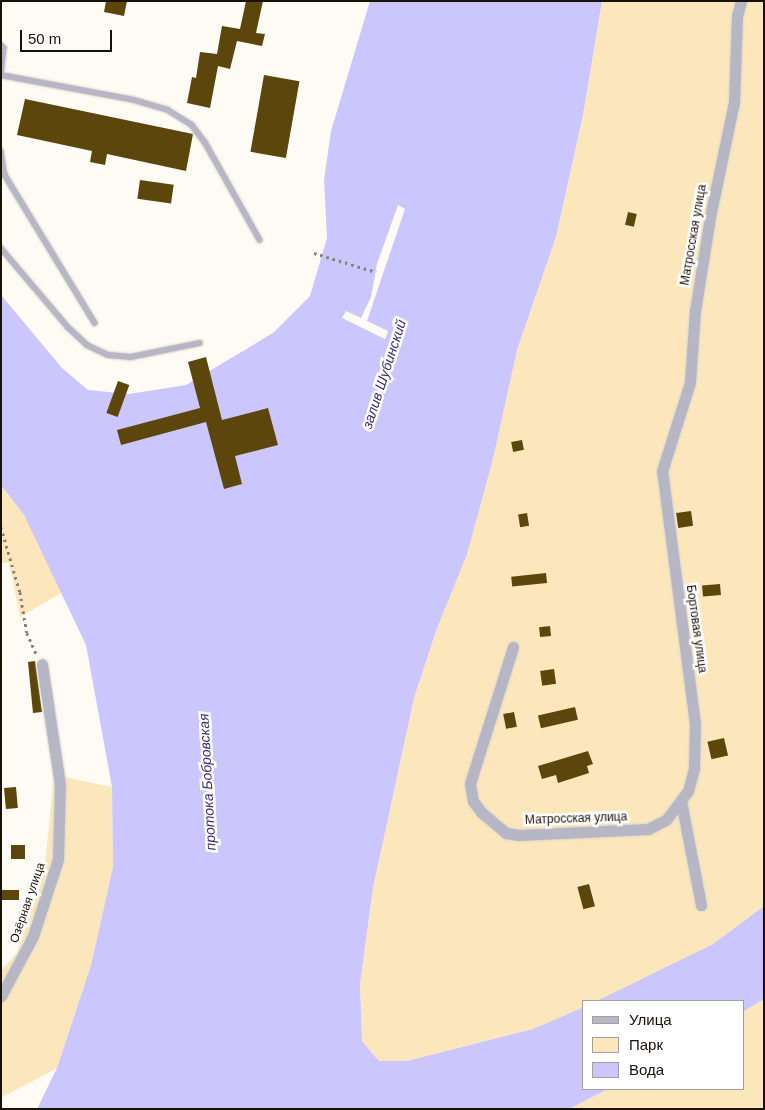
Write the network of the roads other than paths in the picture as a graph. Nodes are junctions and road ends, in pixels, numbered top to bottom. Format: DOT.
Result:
graph roads {
  1 [pos="741,1"];
  2 [pos="1,44"];
  3 [pos="1,76"];
  4 [pos="1,151"];
  5 [pos="260,240"];
  6 [pos="1,248"];
  7 [pos="94,323"];
  8 [pos="200,343"];
  9 [pos="662,471"];
  10 [pos="513,647"];
  11 [pos="42,664"];
  12 [pos="688,791"];
  13 [pos="681,800"];
  14 [pos="701,905"];
  15 [pos="1,996"];
  1 -- 9 [label="street, Матросская улица"];
  2 -- 3 [label="lane"];
  3 -- 5 [label="lane"];
  4 -- 7 [label="lane"];
  6 -- 8 [label="lane"];
  9 -- 12 [label="street, Бортовая улица"];
  10 -- 13 [label="street, Матросская улица"];
  11 -- 15 [label="street, Озёрная улица"];
  12 -- 13 [label="street, Матросская улица"];
  13 -- 14 [label="street"];
}
